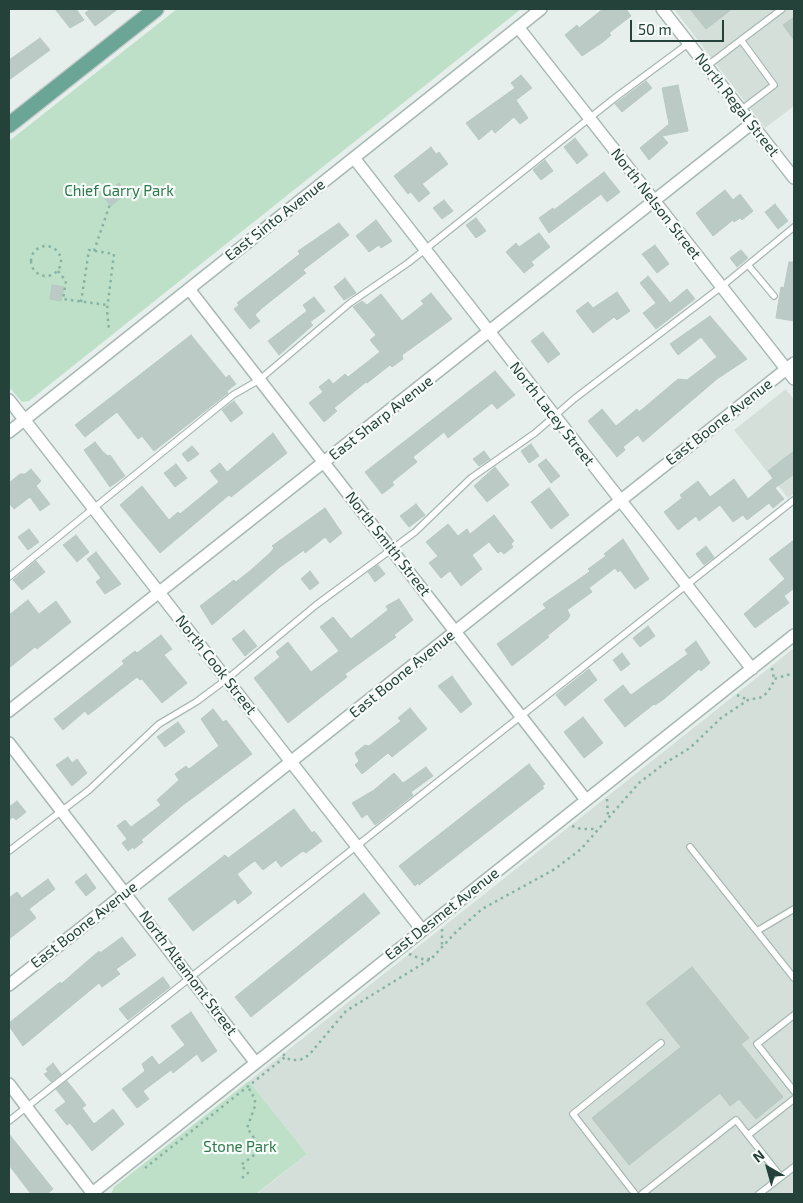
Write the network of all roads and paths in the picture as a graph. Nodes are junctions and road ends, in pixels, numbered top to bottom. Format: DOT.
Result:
graph roads {
  1 [pos="156,9"];
  2 [pos="541,9"];
  3 [pos="662,9"];
  4 [pos="782,9"];
  5 [pos="518,27"];
  6 [pos="741,40"];
  7 [pos="689,43"];
  8 [pos="707,66"];
  9 [pos="741,110"];
  10 [pos="589,118"];
  11 [pos="751,124"];
  12 [pos="9,125"];
  13 [pos="354,158"];
  14 [pos="794,178"];
  15 [pos="654,202"];
  16 [pos="110,204"];
  17 [pos="794,227"];
  18 [pos="424,250"];
  19 [pos="94,251"];
  20 [pos="748,265"];
  21 [pos="57,271"];
  22 [pos="721,287"];
  23 [pos="189,289"];
  24 [pos="774,296"];
  25 [pos="81,302"];
  26 [pos="107,305"];
  27 [pos="109,331"];
  28 [pos="489,333"];
  29 [pos="790,366"];
  30 [pos="794,379"];
  31 [pos="259,380"];
  32 [pos="9,400"];
  33 [pos="554,416"];
  34 [pos="24,419"];
  35 [pos="9,432"];
  36 [pos="324,463"];
  37 [pos="794,500"];
  38 [pos="620,501"];
  39 [pos="95,508"];
  40 [pos="391,549"];
  41 [pos="9,577"];
  42 [pos="686,586"];
  43 [pos="160,592"];
  44 [pos="456,631"];
  45 [pos="794,635"];
  46 [pos="752,669"];
  47 [pos="794,673"];
  48 [pos="227,679"];
  49 [pos="9,711"];
  50 [pos="522,716"];
  51 [pos="9,743"];
  52 [pos="291,762"];
  53 [pos="601,788"];
  54 [pos="586,800"];
  55 [pos="62,811"];
  56 [pos="608,817"];
  57 [pos="564,818"];
  58 [pos="597,829"];
  59 [pos="356,846"];
  60 [pos="690,846"];
  61 [pos="9,850"];
  62 [pos="126,892"];
  63 [pos="794,909"];
  64 [pos="436,918"];
  65 [pos="422,930"];
  66 [pos="757,932"];
  67 [pos="401,947"];
  68 [pos="442,947"];
  69 [pos="432,958"];
  70 [pos="190,977"];
  71 [pos="794,978"];
  72 [pos="9,985"];
  73 [pos="794,1015"];
  74 [pos="662,1043"];
  75 [pos="276,1045"];
  76 [pos="285,1057"];
  77 [pos="256,1062"];
  78 [pos="9,1084"];
  79 [pos="248,1087"];
  80 [pos="794,1091"];
  81 [pos="794,1099"];
  82 [pos="26,1107"];
  83 [pos="9,1121"];
  84 [pos="748,1135"];
  85 [pos="794,1167"];
  86 [pos="141,1171"];
  87 [pos="781,1177"];
  88 [pos="242,1178"];
  89 [pos="92,1194"];
  90 [pos="635,1194"];
  91 [pos="642,1194"];
  92 [pos="759,1194"];
  1 -- 12 [label="main road"];
  2 -- 5 [label="street, East Sinto Avenue"];
  3 -- 7 [label="street, North Regal Street"];
  4 -- 6 [label="lane"];
  5 -- 10 [label="street, North Nelson Street"];
  5 -- 13 [label="street, East Sinto Avenue"];
  6 -- 8 [label="lane"];
  6 -- 9 [label="lane"];
  7 -- 8 [label="street, North Regal Street"];
  7 -- 10 [label="lane"];
  8 -- 9 [label="street, North Regal Street"];
  9 -- 11 [label="street, North Regal Street"];
  10 -- 15 [label="street, North Nelson Street"];
  10 -- 18 [label="lane"];
  11 -- 14 [label="street, North Regal Street"];
  11 -- 15 [label="street, East Sharp Avenue"];
  13 -- 18 [label="street, North Lacey Street"];
  13 -- 23 [label="street, East Sinto Avenue"];
  15 -- 22 [label="street, North Nelson Street"];
  15 -- 28 [label="street, East Sharp Avenue"];
  16 -- 19 [label="path"];
  17 -- 20 [label="lane"];
  18 -- 28 [label="street, North Lacey Street"];
  18 -- 31 [label="lane"];
  19 -- 25 [label="path"];
  19 -- 26 [label="path"];
  20 -- 22 [label="lane"];
  20 -- 24 [label="lane"];
  21 -- 21 [label="path"];
  21 -- 25 [label="path"];
  22 -- 29 [label="street, North Nelson Street"];
  22 -- 33 [label="lane"];
  23 -- 31 [label="street, North Smith Street"];
  23 -- 34 [label="street, East Sinto Avenue"];
  25 -- 26 [label="path"];
  26 -- 27 [label="path"];
  28 -- 33 [label="street, North Lacey Street"];
  28 -- 36 [label="street, East Sharp Avenue"];
  29 -- 30 [label="street, North Nelson Street"];
  29 -- 38 [label="street, East Boone Avenue"];
  31 -- 36 [label="street, North Smith Street"];
  31 -- 39 [label="lane"];
  32 -- 34 [label="street, North Cook Street"];
  33 -- 38 [label="street, North Lacey Street"];
  33 -- 40 [label="lane"];
  34 -- 35 [label="street, East Sinto Avenue"];
  34 -- 39 [label="street, North Cook Street"];
  36 -- 40 [label="street, North Smith Street"];
  36 -- 43 [label="street, East Sharp Avenue"];
  37 -- 42 [label="lane"];
  38 -- 42 [label="street, North Lacey Street"];
  38 -- 44 [label="street, East Boone Avenue"];
  39 -- 41 [label="lane"];
  39 -- 43 [label="street, North Cook Street"];
  40 -- 44 [label="street, North Smith Street"];
  40 -- 48 [label="lane"];
  42 -- 46 [label="street, North Lacey Street"];
  42 -- 50 [label="lane"];
  43 -- 48 [label="street, North Cook Street"];
  43 -- 49 [label="street, East Sharp Avenue"];
  44 -- 50 [label="street, North Smith Street"];
  44 -- 52 [label="street, East Boone Avenue"];
  45 -- 46 [label="street, East Desmet Avenue"];
  46 -- 53 [label="street, East Desmet Avenue"];
  47 -- 56 [label="path"];
  48 -- 52 [label="street, North Cook Street"];
  48 -- 55 [label="lane"];
  50 -- 54 [label="street, North Smith Street"];
  50 -- 59 [label="lane"];
  51 -- 55 [label="street, North Altamont Street"];
  52 -- 59 [label="street, North Cook Street"];
  52 -- 62 [label="street, East Boone Avenue"];
  53 -- 54 [label="street, East Desmet Avenue"];
  53 -- 56 [label="path"];
  54 -- 57 [label="street, East Desmet Avenue"];
  55 -- 61 [label="lane"];
  55 -- 62 [label="street, North Altamont Street"];
  56 -- 58 [label="path"];
  57 -- 58 [label="path"];
  57 -- 64 [label="street, East Desmet Avenue"];
  58 -- 68 [label="path"];
  59 -- 65 [label="street, North Cook Street"];
  59 -- 70 [label="lane"];
  60 -- 66 [label="lane"];
  62 -- 70 [label="street, North Altamont Street"];
  62 -- 72 [label="street, East Boone Avenue"];
  63 -- 66 [label="lane"];
  64 -- 65 [label="street, East Desmet Avenue"];
  64 -- 68 [label="path"];
  65 -- 67 [label="street, East Desmet Avenue"];
  66 -- 71 [label="lane"];
  67 -- 69 [label="path"];
  67 -- 75 [label="street, East Desmet Avenue"];
  68 -- 69 [label="path"];
  69 -- 76 [label="path"];
  70 -- 77 [label="street, North Altamont Street"];
  70 -- 82 [label="lane"];
  73 -- 80 [label="lane"];
  74 -- 90 [label="lane"];
  75 -- 76 [label="path"];
  75 -- 77 [label="street, East Desmet Avenue"];
  76 -- 79 [label="path"];
  77 -- 89 [label="street, East Desmet Avenue"];
  78 -- 82 [label="street"];
  79 -- 86 [label="path"];
  79 -- 88 [label="path"];
  81 -- 84 [label="lane"];
  82 -- 83 [label="lane"];
  82 -- 89 [label="street"];
  84 -- 87 [label="lane"];
  84 -- 91 [label="lane"];
  85 -- 87 [label="lane"];
  87 -- 92 [label="lane"];
}
